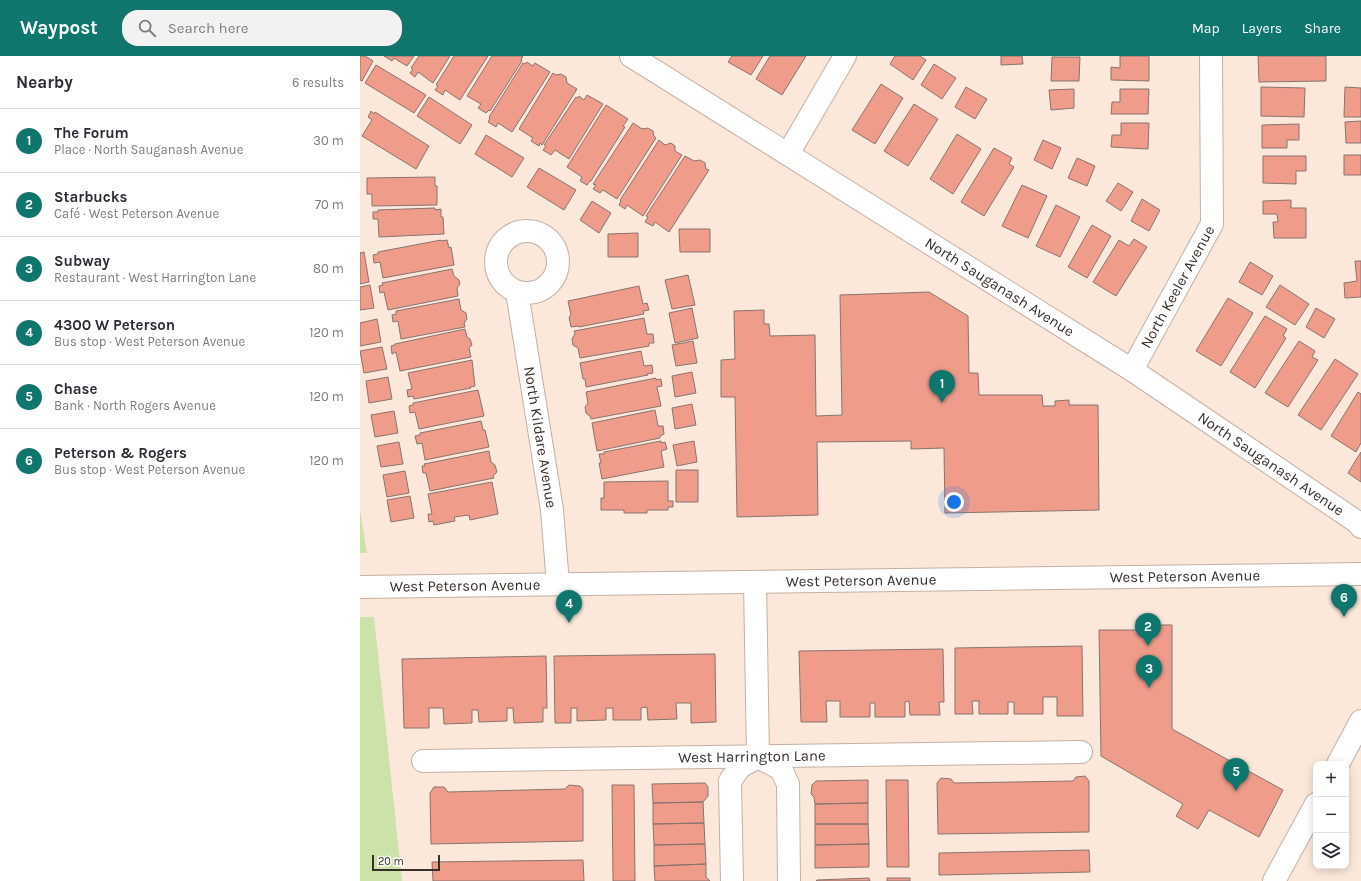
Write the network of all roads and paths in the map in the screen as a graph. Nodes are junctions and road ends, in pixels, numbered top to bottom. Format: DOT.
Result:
graph roads {
  1 [pos="631,56"];
  2 [pos="845,56"];
  3 [pos="1211,56"];
  4 [pos="788,154"];
  5 [pos="517,292"];
  6 [pos="1132,370"];
  7 [pos="1361,527"];
  8 [pos="1361,574"];
  9 [pos="755,582"];
  10 [pos="558,584"];
  11 [pos="360,587"];
  12 [pos="1361,721"];
  13 [pos="1081,752"];
  14 [pos="758,757"];
  15 [pos="423,761"];
  16 [pos="1340,761"];
  17 [pos="1313,810"];
  18 [pos="732,881"];
  19 [pos="789,881"];
  20 [pos="1274,881"];
  1 -- 4 [label="street, North Sauganash Avenue"];
  2 -- 4 [label="street"];
  3 -- 6 [label="street, North Keeler Avenue"];
  4 -- 6 [label="street, North Sauganash Avenue"];
  5 -- 10 [label="street, North Kildare Avenue"];
  6 -- 7 [label="street, North Sauganash Avenue"];
  8 -- 9 [label="street, West Peterson Avenue"];
  9 -- 10 [label="street, West Peterson Avenue"];
  9 -- 14 [label="street"];
  10 -- 11 [label="street, West Peterson Avenue"];
  12 -- 16 [label="street"];
  13 -- 14 [label="street, West Harrington Lane"];
  14 -- 15 [label="street, West Harrington Lane"];
  14 -- 18 [label="street"];
  14 -- 19 [label="street"];
  17 -- 20 [label="street"];
}
